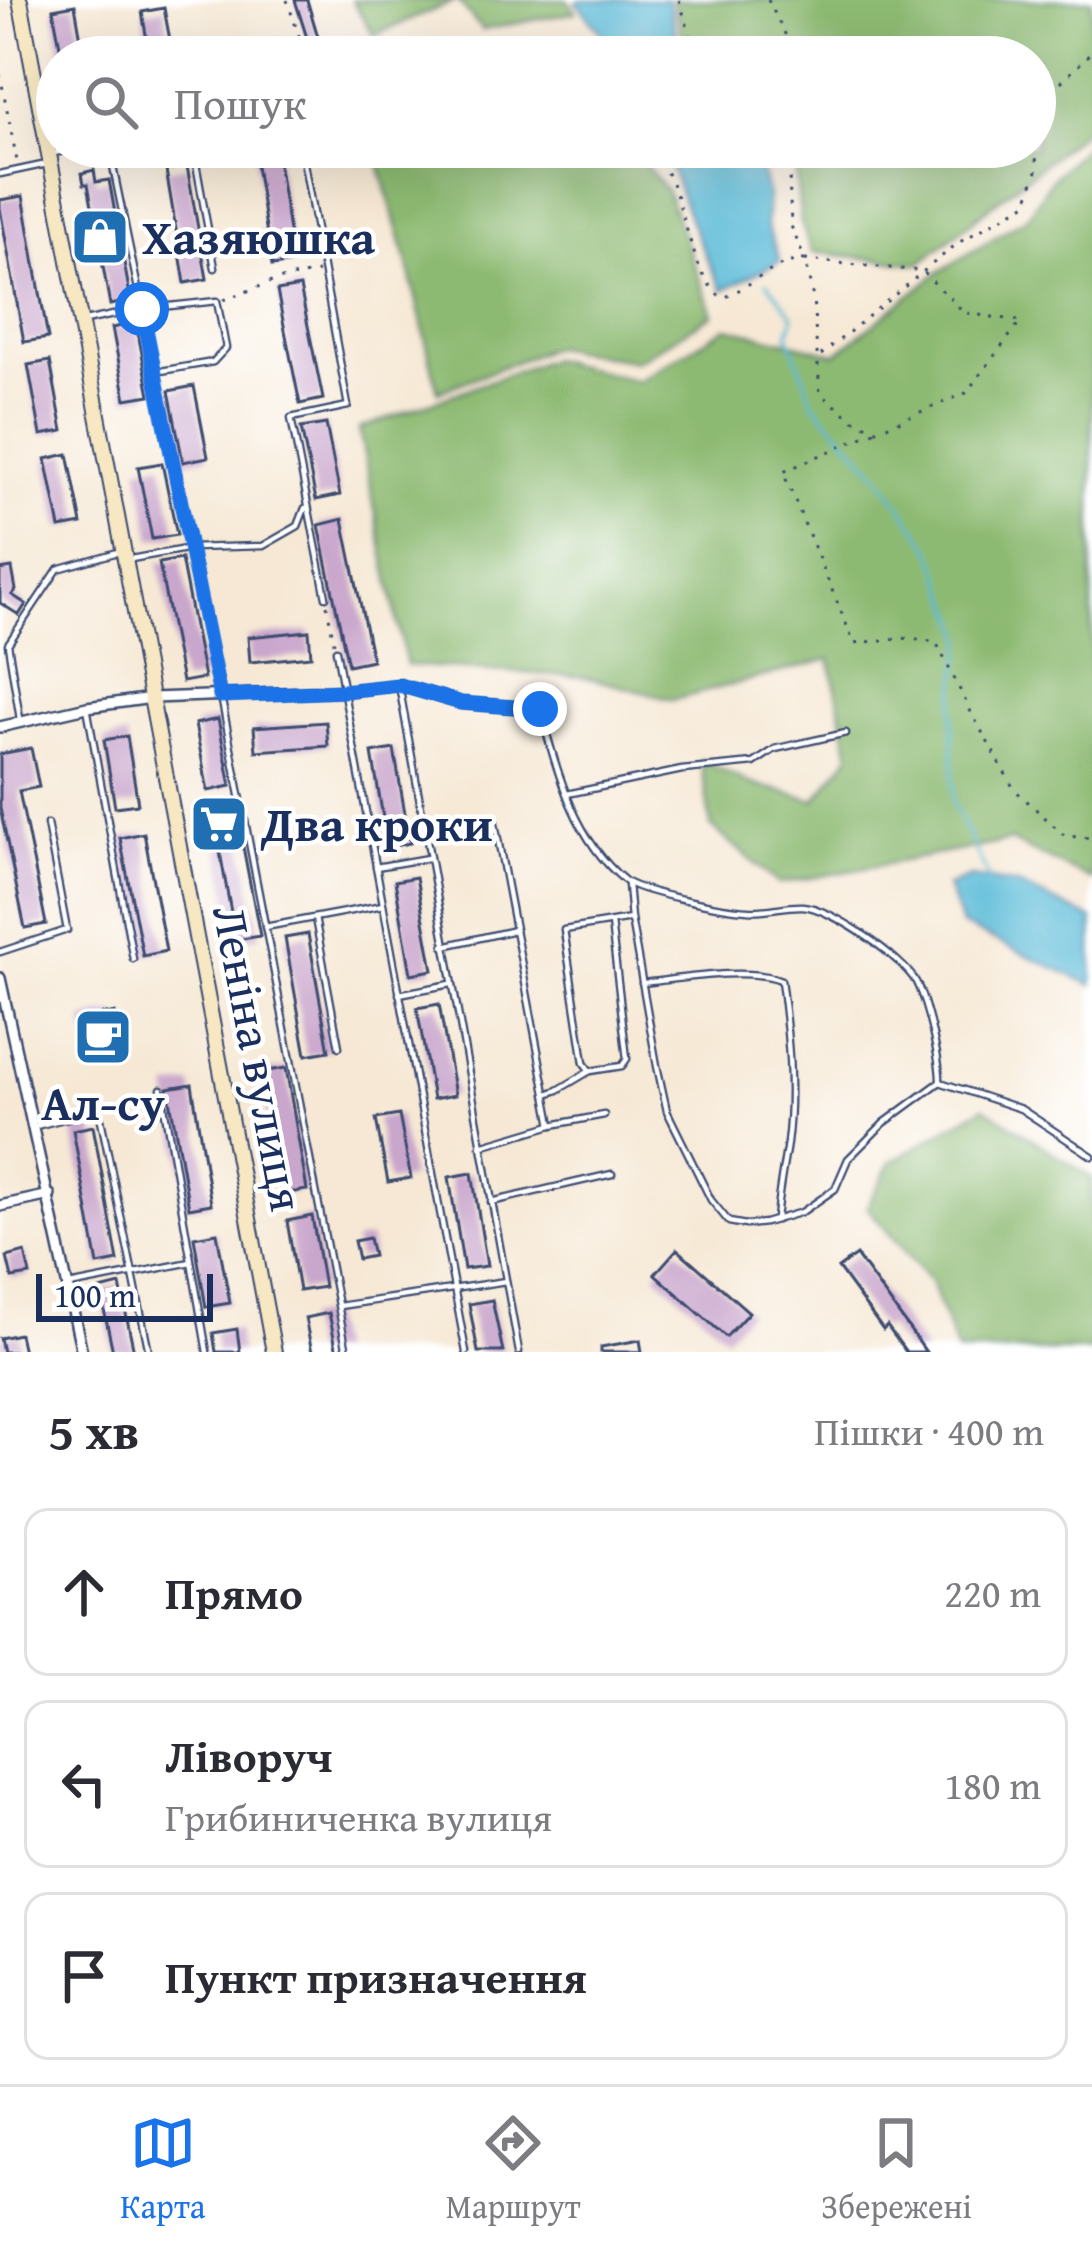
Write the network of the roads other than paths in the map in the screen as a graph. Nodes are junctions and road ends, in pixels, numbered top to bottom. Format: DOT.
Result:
graph roads {
  1 [pos="20,0"];
  2 [pos="36,91"];
  3 [pos="36,163"];
  4 [pos="50,168"];
  5 [pos="114,168"];
  6 [pos="197,168"];
  7 [pos="305,168"];
  8 [pos="0,174"];
  9 [pos="215,268"];
  10 [pos="142,309"];
  11 [pos="80,322"];
  12 [pos="155,372"];
  13 [pos="307,503"];
  14 [pos="190,548"];
  15 [pos="125,555"];
  16 [pos="326,597"];
  17 [pos="336,650"];
  18 [pos="399,685"];
  19 [pos="343,691"];
  20 [pos="220,696"];
  21 [pos="152,698"];
  22 [pos="88,707"];
  23 [pos="540,709"];
  24 [pos="20,722"];
  25 [pos="0,727"];
  26 [pos="846,733"];
  27 [pos="567,794"];
  28 [pos="494,818"];
  29 [pos="47,824"];
  30 [pos="428,858"];
  31 [pos="376,867"];
  32 [pos="628,884"];
  33 [pos="383,905"];
  34 [pos="315,918"];
  35 [pos="631,919"];
  36 [pos="611,923"];
  37 [pos="266,927"];
  38 [pos="515,930"];
  39 [pos="444,946"];
  40 [pos="0,952"];
  41 [pos="133,959"];
  42 [pos="0,978"];
  43 [pos="642,983"];
  44 [pos="452,984"];
  45 [pos="399,994"];
  46 [pos="339,1047"];
  47 [pos="590,1071"];
  48 [pos="940,1082"];
  49 [pos="161,1089"];
  50 [pos="546,1094"];
  51 [pos="604,1114"];
  52 [pos="552,1125"];
  53 [pos="34,1126"];
  54 [pos="481,1146"];
  55 [pos="1092,1156"];
  56 [pos="612,1174"];
  57 [pos="50,1196"];
  58 [pos="491,1202"];
  59 [pos="0,1206"];
  60 [pos="776,1220"];
  61 [pos="191,1262"];
  62 [pos="133,1273"];
  63 [pos="506,1281"];
  64 [pos="69,1286"];
  65 [pos="454,1288"];
  66 [pos="339,1306"];
  67 [pos="82,1352"];
  68 [pos="149,1352"];
  69 [pos="207,1352"];
  70 [pos="274,1352"];
  71 [pos="347,1352"];
  72 [pos="466,1352"];
  73 [pos="519,1352"];
  1 -- 2 [label="main road, Леніна вулиця"];
  3 -- 8 [label="lane"];
  4 -- 11 [label="main road, Леніна вулиця"];
  5 -- 10 [label="lane"];
  6 -- 9 [label="lane"];
  7 -- 13 [label="lane"];
  10 -- 11 [label="lane"];
  10 -- 12 [label="lane"];
  10 -- 12 [label="lane"];
  11 -- 15 [label="main road, Леніна вулиця"];
  12 -- 14 [label="lane"];
  13 -- 14 [label="lane"];
  13 -- 16 [label="lane"];
  14 -- 15 [label="lane"];
  14 -- 20 [label="lane"];
  15 -- 21 [label="main road, Леніна вулиця"];
  15 -- 24 [label="lane"];
  17 -- 19 [label="lane"];
  18 -- 19 [label="street"];
  18 -- 23 [label="street"];
  18 -- 30 [label="lane"];
  19 -- 20 [label="street"];
  19 -- 31 [label="lane"];
  20 -- 21 [label="street"];
  20 -- 37 [label="lane"];
  21 -- 22 [label="street"];
  21 -- 70 [label="main road, Леніна вулиця"];
  22 -- 24 [label="street"];
  22 -- 41 [label="lane"];
  23 -- 27 [label="lane"];
  24 -- 25 [label="street"];
  26 -- 27 [label="lane"];
  27 -- 32 [label="lane"];
  28 -- 38 [label="lane"];
  29 -- 40 [label="lane"];
  30 -- 31 [label="lane"];
  30 -- 39 [label="lane"];
  31 -- 33 [label="lane"];
  32 -- 35 [label="lane"];
  32 -- 48 [label="lane"];
  33 -- 34 [label="lane"];
  33 -- 45 [label="lane"];
  34 -- 37 [label="lane"];
  34 -- 46 [label="lane"];
  35 -- 36 [label="lane"];
  35 -- 43 [label="lane"];
  36 -- 47 [label="lane"];
  36 -- 47 [label="lane"];
  37 -- 66 [label="lane"];
  38 -- 39 [label="lane"];
  38 -- 50 [label="lane"];
  39 -- 44 [label="lane"];
  42 -- 53 [label="street"];
  43 -- 60 [label="lane"];
  43 -- 60 [label="lane"];
  44 -- 45 [label="lane"];
  44 -- 54 [label="lane"];
  45 -- 65 [label="lane"];
  47 -- 50 [label="lane"];
  48 -- 55 [label="lane"];
  48 -- 60 [label="lane"];
  49 -- 61 [label="lane"];
  50 -- 52 [label="lane"];
  51 -- 52 [label="lane"];
  52 -- 54 [label="lane"];
  53 -- 57 [label="street"];
  53 -- 62 [label="lane"];
  54 -- 58 [label="lane"];
  56 -- 58 [label="lane"];
  57 -- 59 [label="street"];
  57 -- 64 [label="street"];
  58 -- 63 [label="lane"];
  61 -- 62 [label="lane"];
  61 -- 69 [label="lane"];
  62 -- 64 [label="lane"];
  62 -- 68 [label="lane"];
  63 -- 65 [label="lane"];
  63 -- 73 [label="lane"];
  64 -- 67 [label="street"];
  65 -- 66 [label="lane"];
  65 -- 72 [label="lane"];
  66 -- 71 [label="lane"];
}
